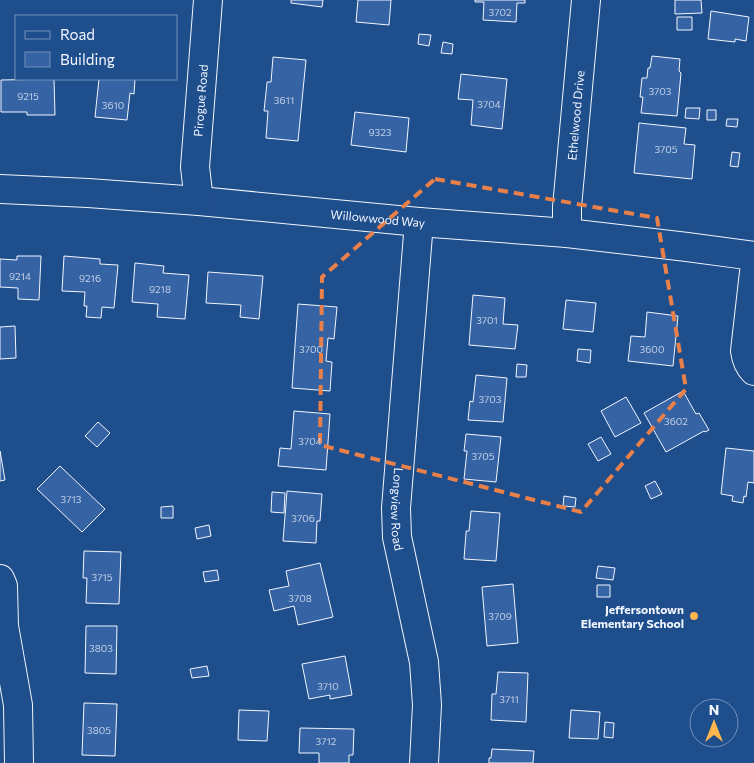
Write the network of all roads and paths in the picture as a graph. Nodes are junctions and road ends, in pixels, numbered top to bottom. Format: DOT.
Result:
graph roads {
  1 [pos="208,0"];
  2 [pos="586,0"];
  3 [pos="0,188"];
  4 [pos="199,201"];
  5 [pos="419,222"];
  6 [pos="567,233"];
  7 [pos="754,256"];
  8 [pos="754,272"];
  9 [pos="754,371"];
  10 [pos="0,579"];
  11 [pos="19,763"];
  12 [pos="424,763"];
  1 -- 4 [label="street, Pirogue Road"];
  2 -- 6 [label="street, Ethelwood Drive"];
  3 -- 4 [label="street, Willowwood Way"];
  4 -- 5 [label="street, Willowwood Way"];
  5 -- 6 [label="street, Willowwood Way"];
  5 -- 12 [label="street, Longview Road"];
  6 -- 7 [label="street, Willowwood Way"];
  8 -- 9 [label="street"];
  10 -- 11 [label="street"];
}
